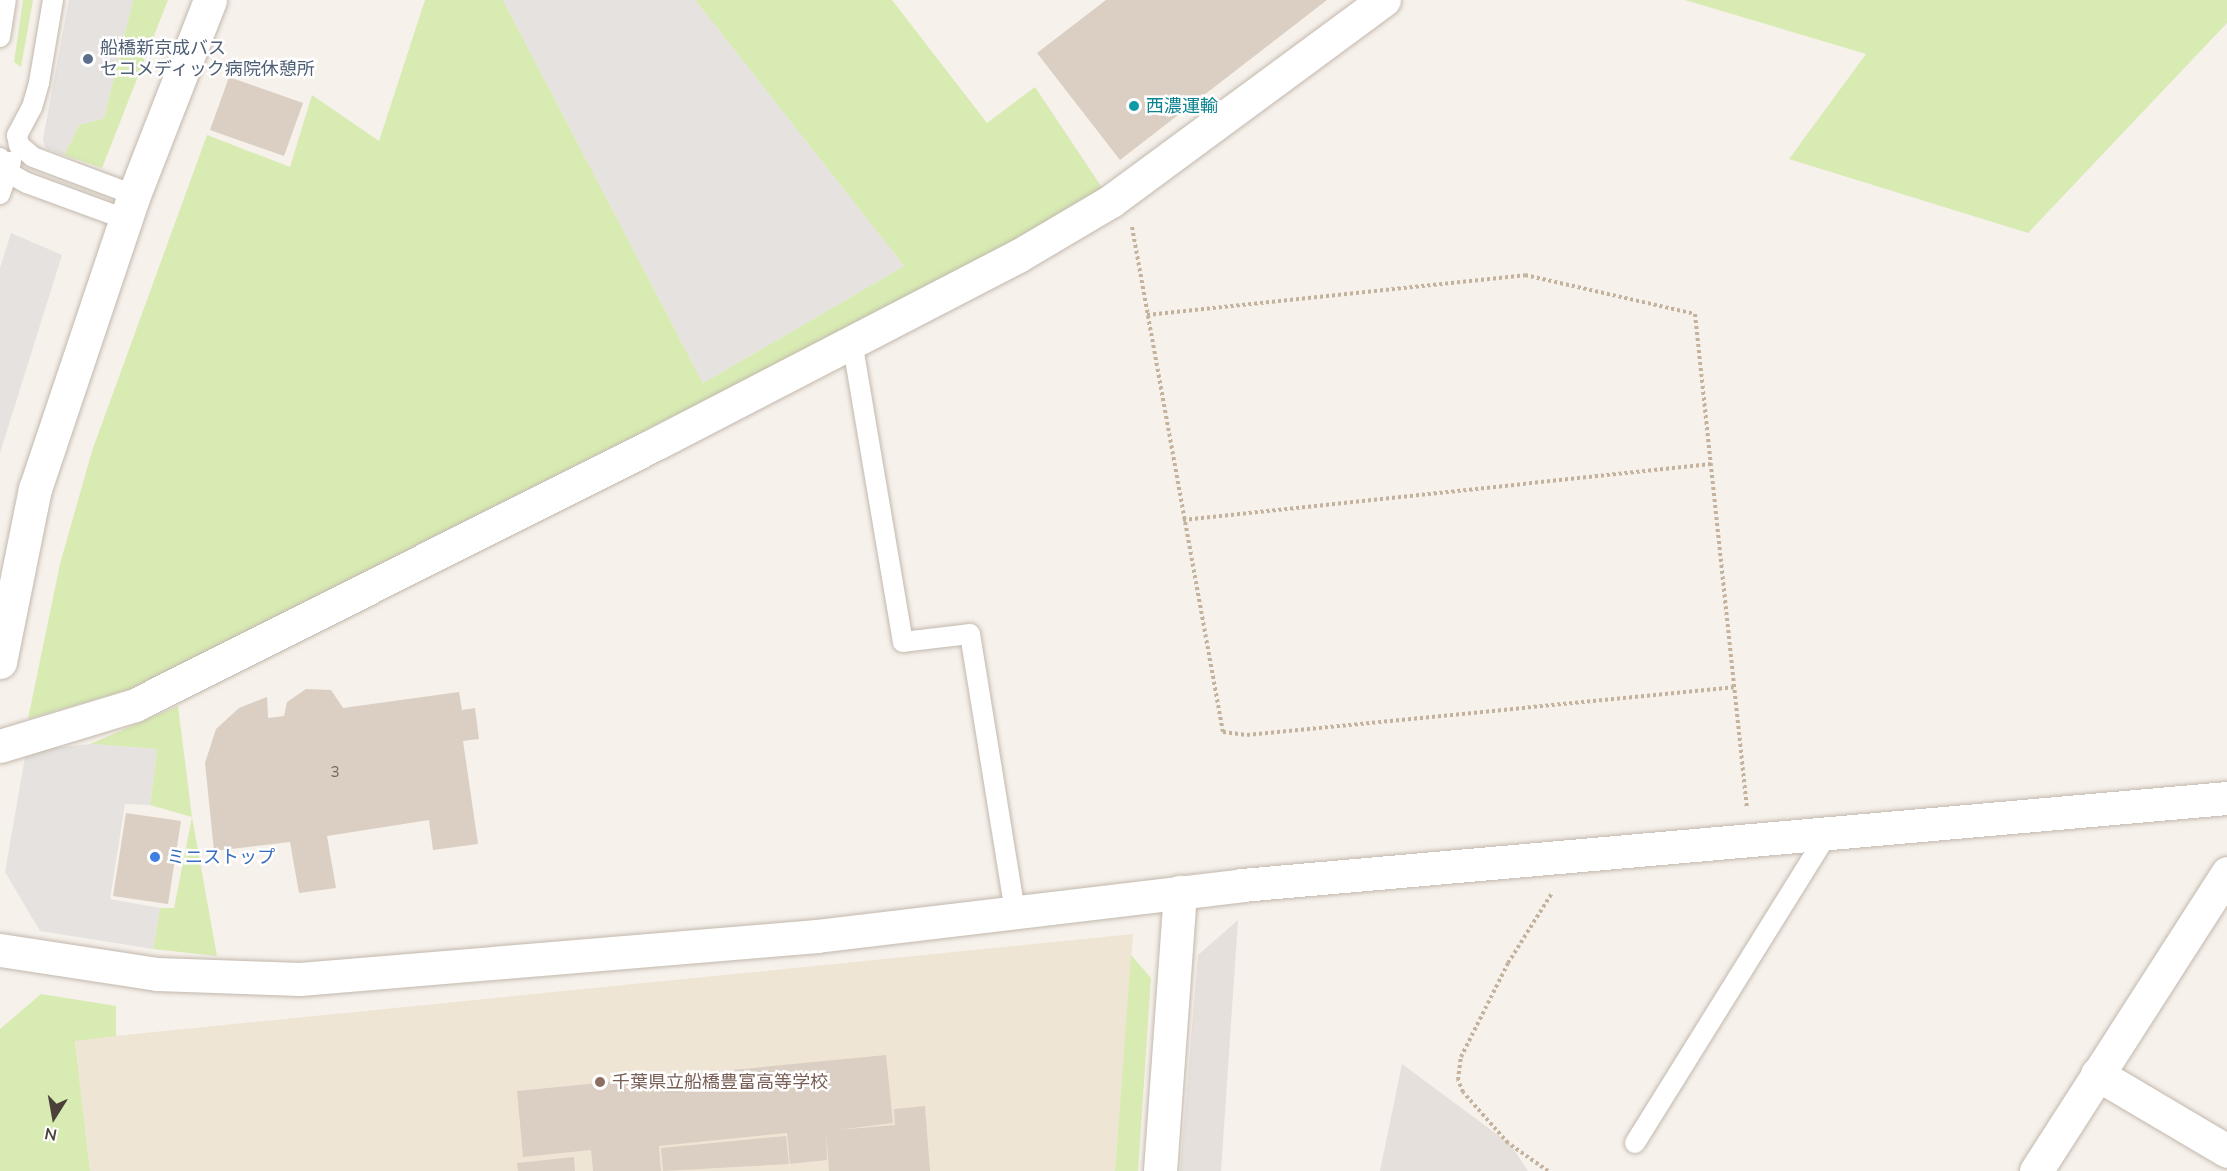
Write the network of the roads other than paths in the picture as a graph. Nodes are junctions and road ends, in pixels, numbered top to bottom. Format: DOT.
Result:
graph roads {
  1 [pos="6,0"];
  2 [pos="53,0"];
  3 [pos="210,0"];
  4 [pos="1384,0"];
  5 [pos="0,38"];
  6 [pos="18,139"];
  7 [pos="4,165"];
  8 [pos="0,194"];
  9 [pos="130,207"];
  10 [pos="852,341"];
  11 [pos="0,662"];
  12 [pos="0,746"];
  13 [pos="2227,798"];
  14 [pos="1827,835"];
  15 [pos="2227,873"];
  16 [pos="1180,892"];
  17 [pos="1015,912"];
  18 [pos="0,950"];
  19 [pos="2097,1074"];
  20 [pos="1635,1143"];
  21 [pos="2227,1151"];
  22 [pos="1160,1171"];
  23 [pos="2036,1171"];
  1 -- 5 [label="lane"];
  2 -- 6 [label="lane"];
  3 -- 9 [label="street"];
  4 -- 10 [label="street"];
  6 -- 7 [label="lane"];
  6 -- 9 [label="lane"];
  7 -- 8 [label="lane"];
  7 -- 9 [label="lane"];
  9 -- 11 [label="street"];
  10 -- 12 [label="street"];
  10 -- 17 [label="lane"];
  13 -- 14 [label="street"];
  14 -- 16 [label="street"];
  14 -- 20 [label="lane"];
  15 -- 19 [label="street"];
  16 -- 17 [label="street"];
  16 -- 22 [label="street"];
  17 -- 18 [label="street"];
  19 -- 21 [label="street"];
  19 -- 23 [label="street"];
}
